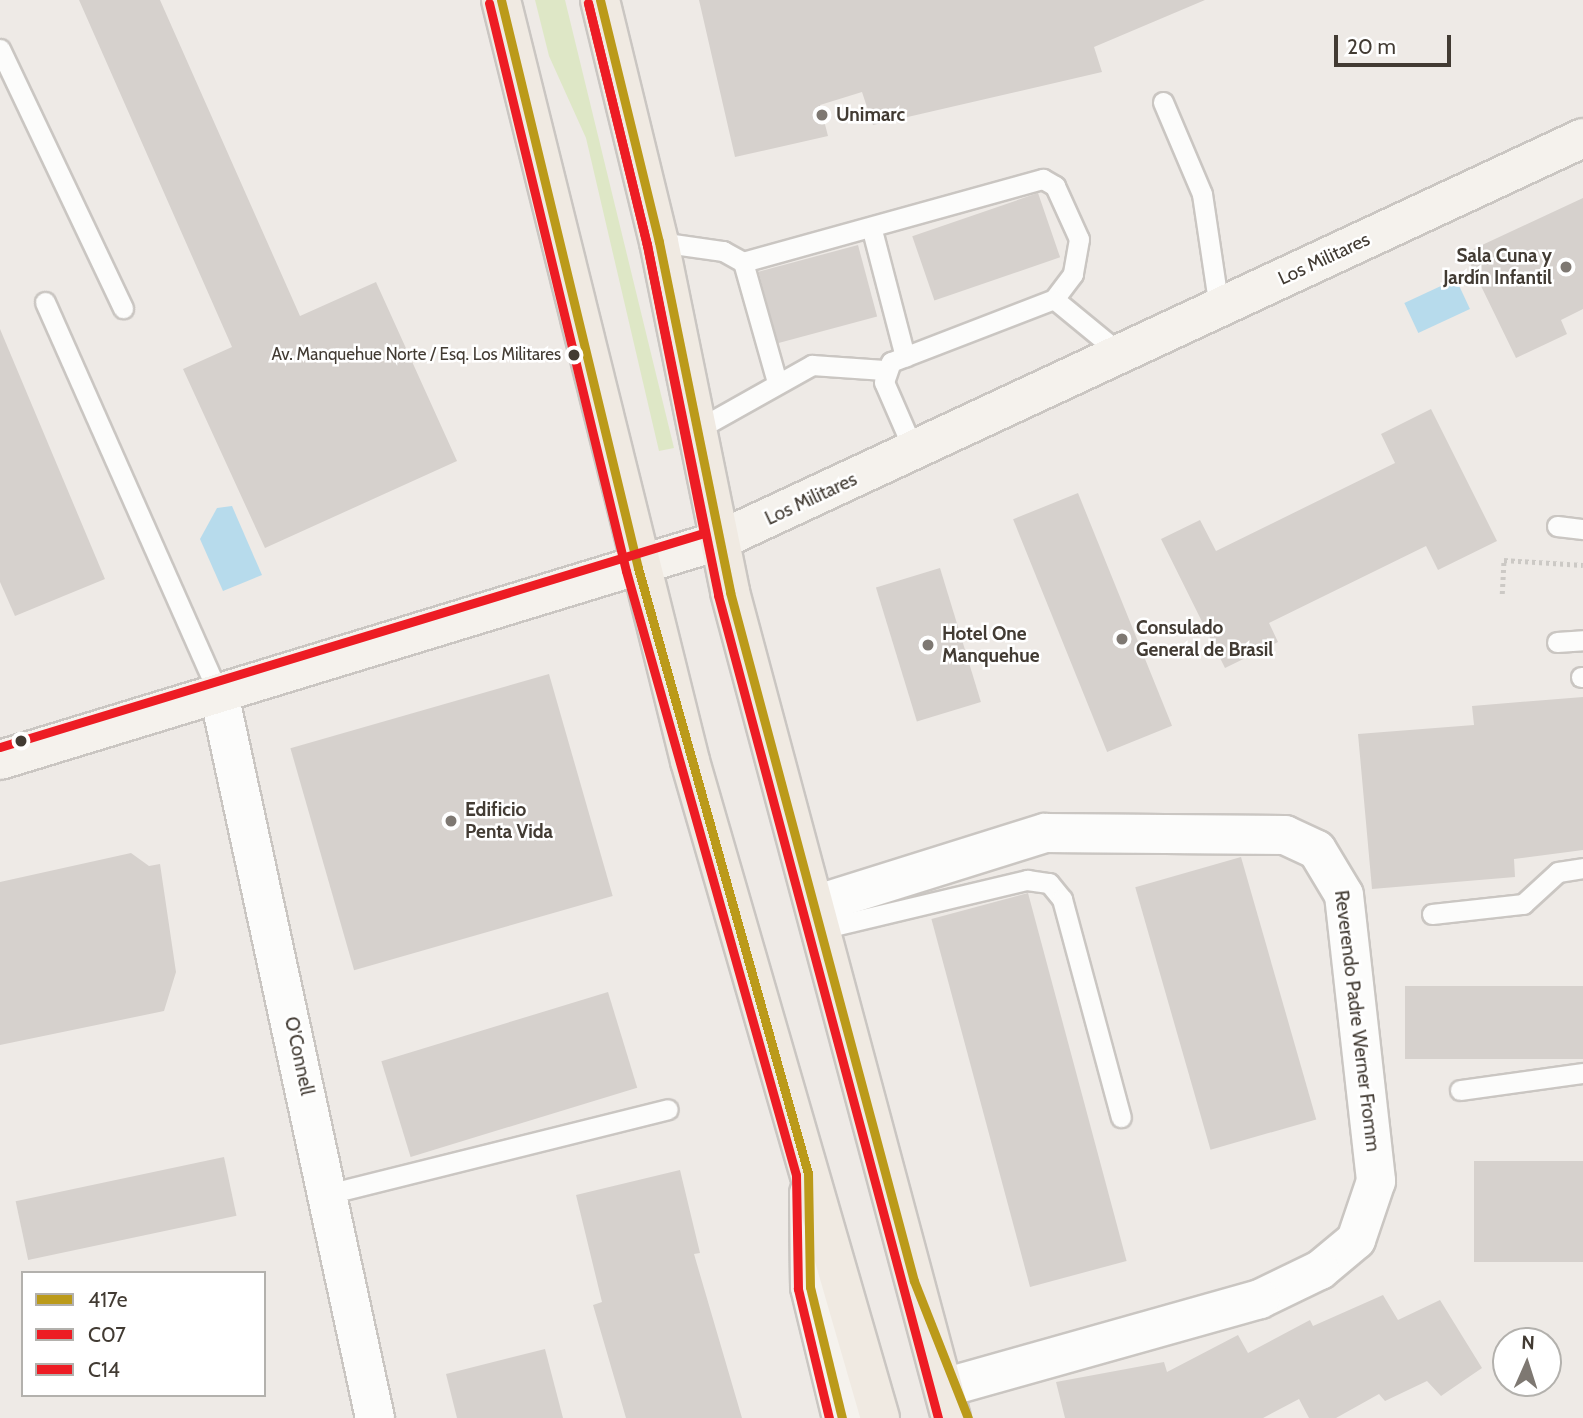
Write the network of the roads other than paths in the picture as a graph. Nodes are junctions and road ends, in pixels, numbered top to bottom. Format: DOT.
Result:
graph roads {
  1 [pos="501,0"];
  2 [pos="600,0"];
  3 [pos="0,49"];
  4 [pos="1163,102"];
  5 [pos="1583,138"];
  6 [pos="872,230"];
  7 [pos="659,242"];
  8 [pos="743,262"];
  9 [pos="1054,299"];
  10 [pos="45,302"];
  11 [pos="123,308"];
  12 [pos="1219,308"];
  13 [pos="1121,354"];
  14 [pos="905,357"];
  15 [pos="884,370"];
  16 [pos="777,382"];
  17 [pos="698,429"];
  18 [pos="914,451"];
  19 [pos="1557,526"];
  20 [pos="1583,529"];
  21 [pos="718,541"];
  22 [pos="638,568"];
  23 [pos="1583,640"];
  24 [pos="1557,642"];
  25 [pos="219,694"];
  26 [pos="0,760"];
  27 [pos="1583,868"];
  28 [pos="1432,914"];
  29 [pos="818,917"];
  30 [pos="1583,1073"];
  31 [pos="1460,1090"];
  32 [pos="668,1108"];
  33 [pos="1121,1116"];
  34 [pos="808,1174"];
  35 [pos="328,1194"];
  36 [pos="958,1407"];
  37 [pos="375,1418"];
  38 [pos="842,1418"];
  39 [pos="880,1418"];
  1 -- 22 [label="main road"];
  2 -- 7 [label="main road"];
  3 -- 11 [label="lane"];
  4 -- 12 [label="lane"];
  5 -- 12 [label="main road, Los Militares"];
  6 -- 8 [label="lane"];
  6 -- 9 [label="lane"];
  6 -- 14 [label="lane"];
  7 -- 8 [label="lane"];
  7 -- 17 [label="main road"];
  8 -- 16 [label="lane"];
  9 -- 13 [label="lane"];
  9 -- 14 [label="lane"];
  10 -- 25 [label="lane"];
  12 -- 13 [label="main road, Los Militares"];
  13 -- 18 [label="main road, Los Militares"];
  14 -- 15 [label="lane"];
  15 -- 16 [label="lane"];
  15 -- 18 [label="lane"];
  16 -- 17 [label="lane"];
  17 -- 21 [label="main road"];
  18 -- 21 [label="main road, Los Militares"];
  19 -- 20 [label="lane"];
  21 -- 22 [label="main road, Los Militares"];
  21 -- 29 [label="main road"];
  22 -- 25 [label="main road, Los Militares"];
  22 -- 34 [label="main road"];
  23 -- 24 [label="lane"];
  25 -- 26 [label="main road, Los Militares"];
  25 -- 35 [label="street, O'Connell"];
  27 -- 28 [label="lane"];
  29 -- 33 [label="lane"];
  29 -- 36 [label="main road"];
  29 -- 36 [label="street, Reverendo Padre Werner Fromm"];
  30 -- 31 [label="lane"];
  32 -- 35 [label="lane"];
  34 -- 38 [label="main road"];
  34 -- 39 [label="main road"];
  35 -- 37 [label="street, O'Connell"];
}
